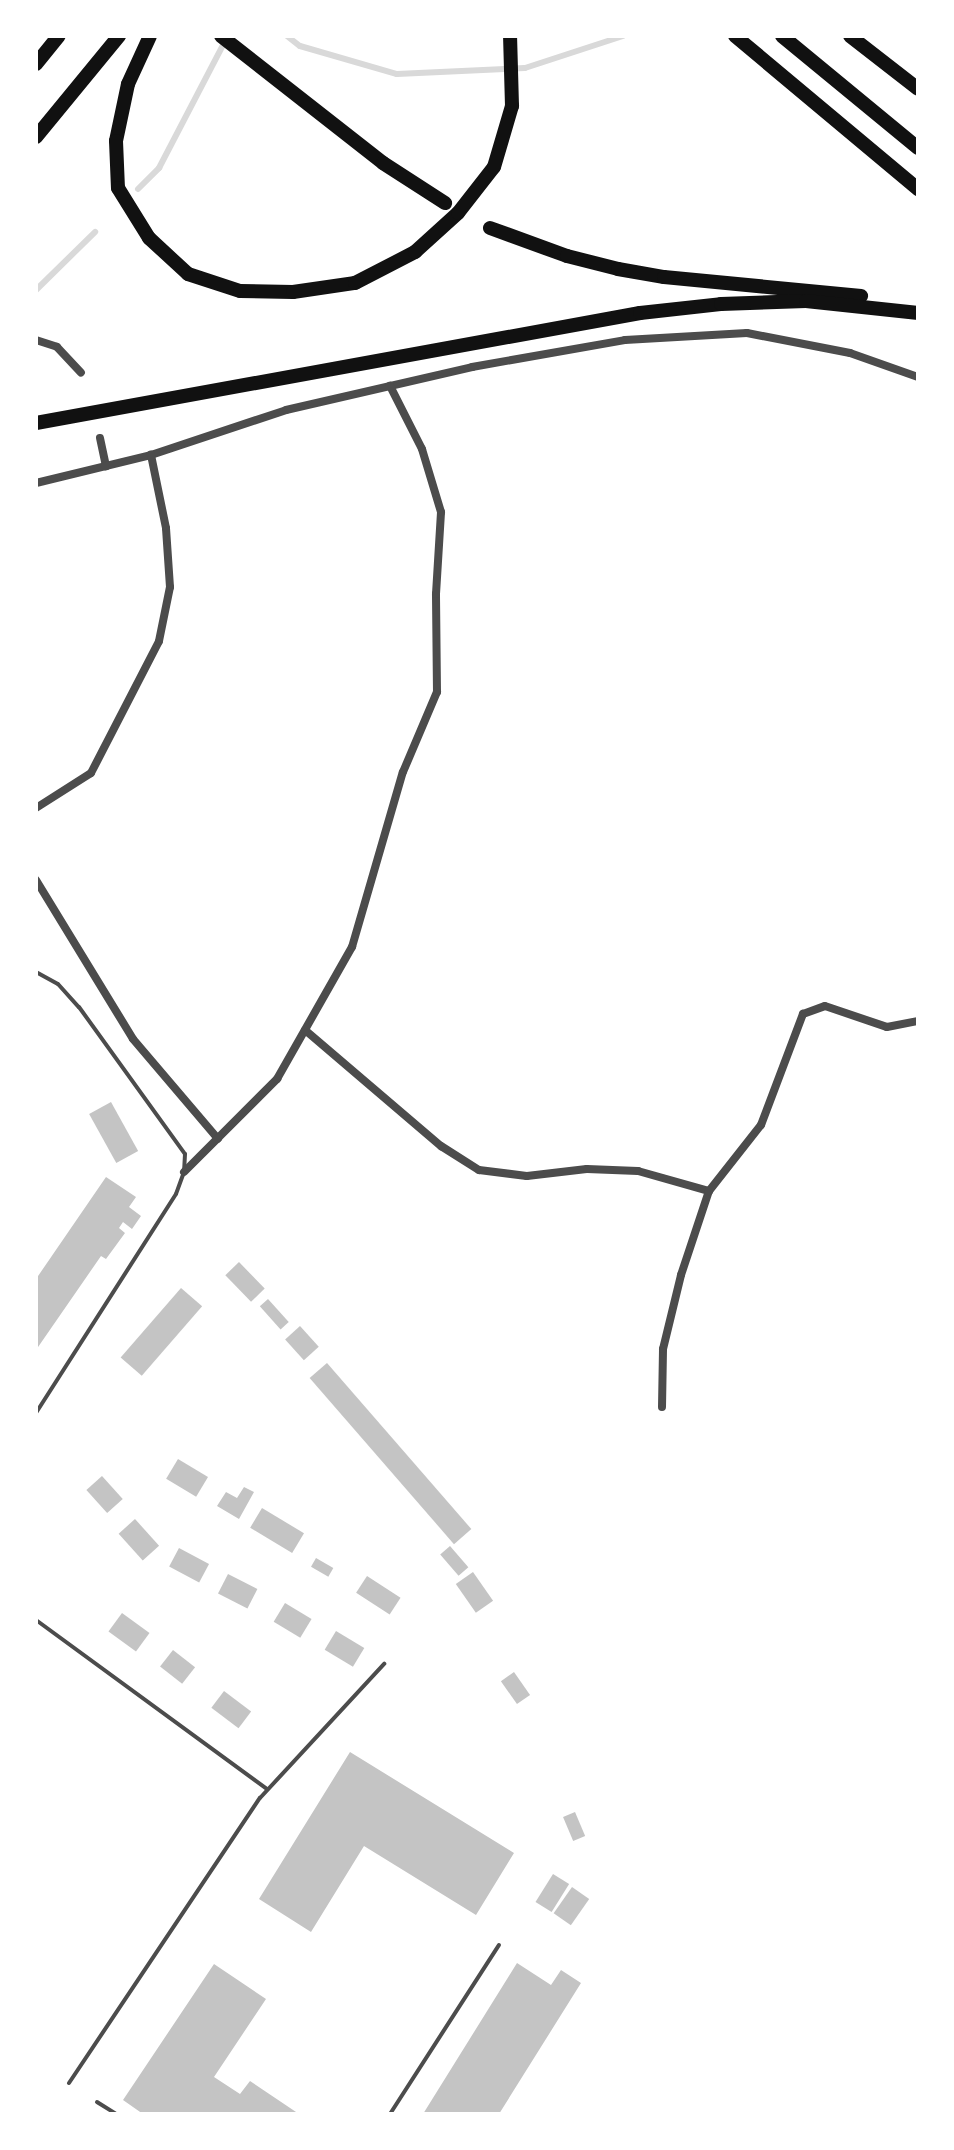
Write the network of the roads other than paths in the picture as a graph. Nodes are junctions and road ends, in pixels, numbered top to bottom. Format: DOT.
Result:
graph roads {
  1 [pos="59,36"];
  2 [pos="119,36"];
  3 [pos="150,36"];
  4 [pos="221,36"];
  5 [pos="510,36"];
  6 [pos="735,36"];
  7 [pos="782,36"];
  8 [pos="850,36"];
  9 [pos="36,64"];
  10 [pos="918,89"];
  11 [pos="36,137"];
  12 [pos="918,148"];
  13 [pos="918,189"];
  14 [pos="445,203"];
  15 [pos="490,228"];
  16 [pos="918,310"];
  17 [pos="36,340"];
  18 [pos="81,373"];
  19 [pos="918,377"];
  20 [pos="390,386"];
  21 [pos="36,423"];
  22 [pos="100,438"];
  23 [pos="151,455"];
  24 [pos="106,466"];
  25 [pos="36,483"];
  26 [pos="36,808"];
  27 [pos="36,880"];
  28 [pos="36,972"];
  29 [pos="918,1021"];
  30 [pos="305,1030"];
  31 [pos="218,1139"];
  32 [pos="184,1172"];
  33 [pos="709,1191"];
  34 [pos="662,1407"];
  35 [pos="36,1413"];
  36 [pos="36,1620"];
  37 [pos="384,1664"];
  38 [pos="267,1790"];
  39 [pos="499,1945"];
  40 [pos="69,2083"];
  41 [pos="97,2102"];
  42 [pos="116,2114"];
  43 [pos="390,2114"];
  1 -- 9 [label="highway"];
  2 -- 11 [label="highway"];
  3 -- 5 [label="highway"];
  4 -- 14 [label="highway"];
  6 -- 13 [label="highway"];
  7 -- 12 [label="highway"];
  8 -- 10 [label="highway"];
  15 -- 16 [label="highway"];
  16 -- 21 [label="highway"];
  17 -- 18 [label="street"];
  19 -- 20 [label="street"];
  20 -- 23 [label="street"];
  20 -- 30 [label="street"];
  22 -- 24 [label="street"];
  23 -- 24 [label="street"];
  23 -- 26 [label="street"];
  24 -- 25 [label="street"];
  27 -- 31 [label="street"];
  28 -- 32 [label="lane"];
  29 -- 33 [label="street"];
  30 -- 31 [label="street"];
  30 -- 33 [label="street"];
  31 -- 32 [label="street"];
  32 -- 35 [label="lane"];
  33 -- 34 [label="street"];
  36 -- 38 [label="lane"];
  37 -- 38 [label="lane"];
  38 -- 40 [label="lane"];
  39 -- 43 [label="lane"];
  41 -- 42 [label="lane"];
}
